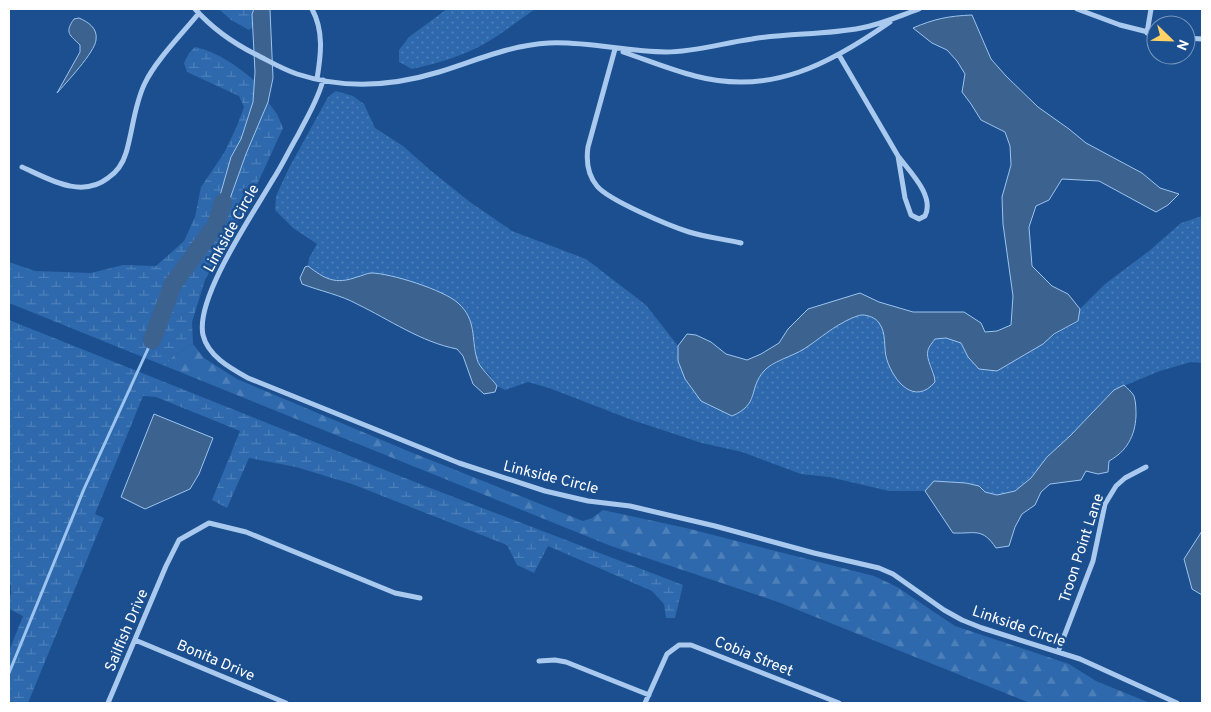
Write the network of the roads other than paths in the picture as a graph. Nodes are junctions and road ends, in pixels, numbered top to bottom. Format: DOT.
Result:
graph roads {
  1 [pos="312,9"];
  2 [pos="919,9"];
  3 [pos="1077,9"];
  4 [pos="197,11"];
  5 [pos="892,20"];
  6 [pos="1146,32"];
  7 [pos="615,49"];
  8 [pos="839,55"];
  9 [pos="317,79"];
  10 [pos="323,80"];
  11 [pos="898,156"];
  12 [pos="22,167"];
  13 [pos="741,243"];
  14 [pos="1146,467"];
  15 [pos="420,598"];
  16 [pos="135,640"];
  17 [pos="1058,652"];
  18 [pos="539,661"];
  19 [pos="649,695"];
  20 [pos="108,703"];
  21 [pos="286,703"];
  22 [pos="645,703"];
  23 [pos="840,703"];
  24 [pos="1177,703"];
  1 -- 9 [label="street"];
  2 -- 5 [label="street"];
  3 -- 6 [label="street"];
  4 -- 9 [label="street"];
  4 -- 12 [label="street"];
  5 -- 7 [label="street"];
  5 -- 8 [label="street"];
  7 -- 8 [label="street"];
  7 -- 10 [label="street"];
  7 -- 13 [label="street"];
  8 -- 11 [label="street"];
  9 -- 10 [label="street"];
  10 -- 17 [label="street, Linkside Circle"];
  11 -- 11 [label="street"];
  14 -- 17 [label="street, Troon Point Lane"];
  15 -- 16 [label="street, Sailfish Drive"];
  16 -- 20 [label="street, Sailfish Drive"];
  16 -- 21 [label="street, Bonita Drive"];
  17 -- 24 [label="street, Linkside Circle"];
  18 -- 19 [label="street"];
  19 -- 22 [label="street"];
  19 -- 23 [label="street, Cobia Street"];
}
